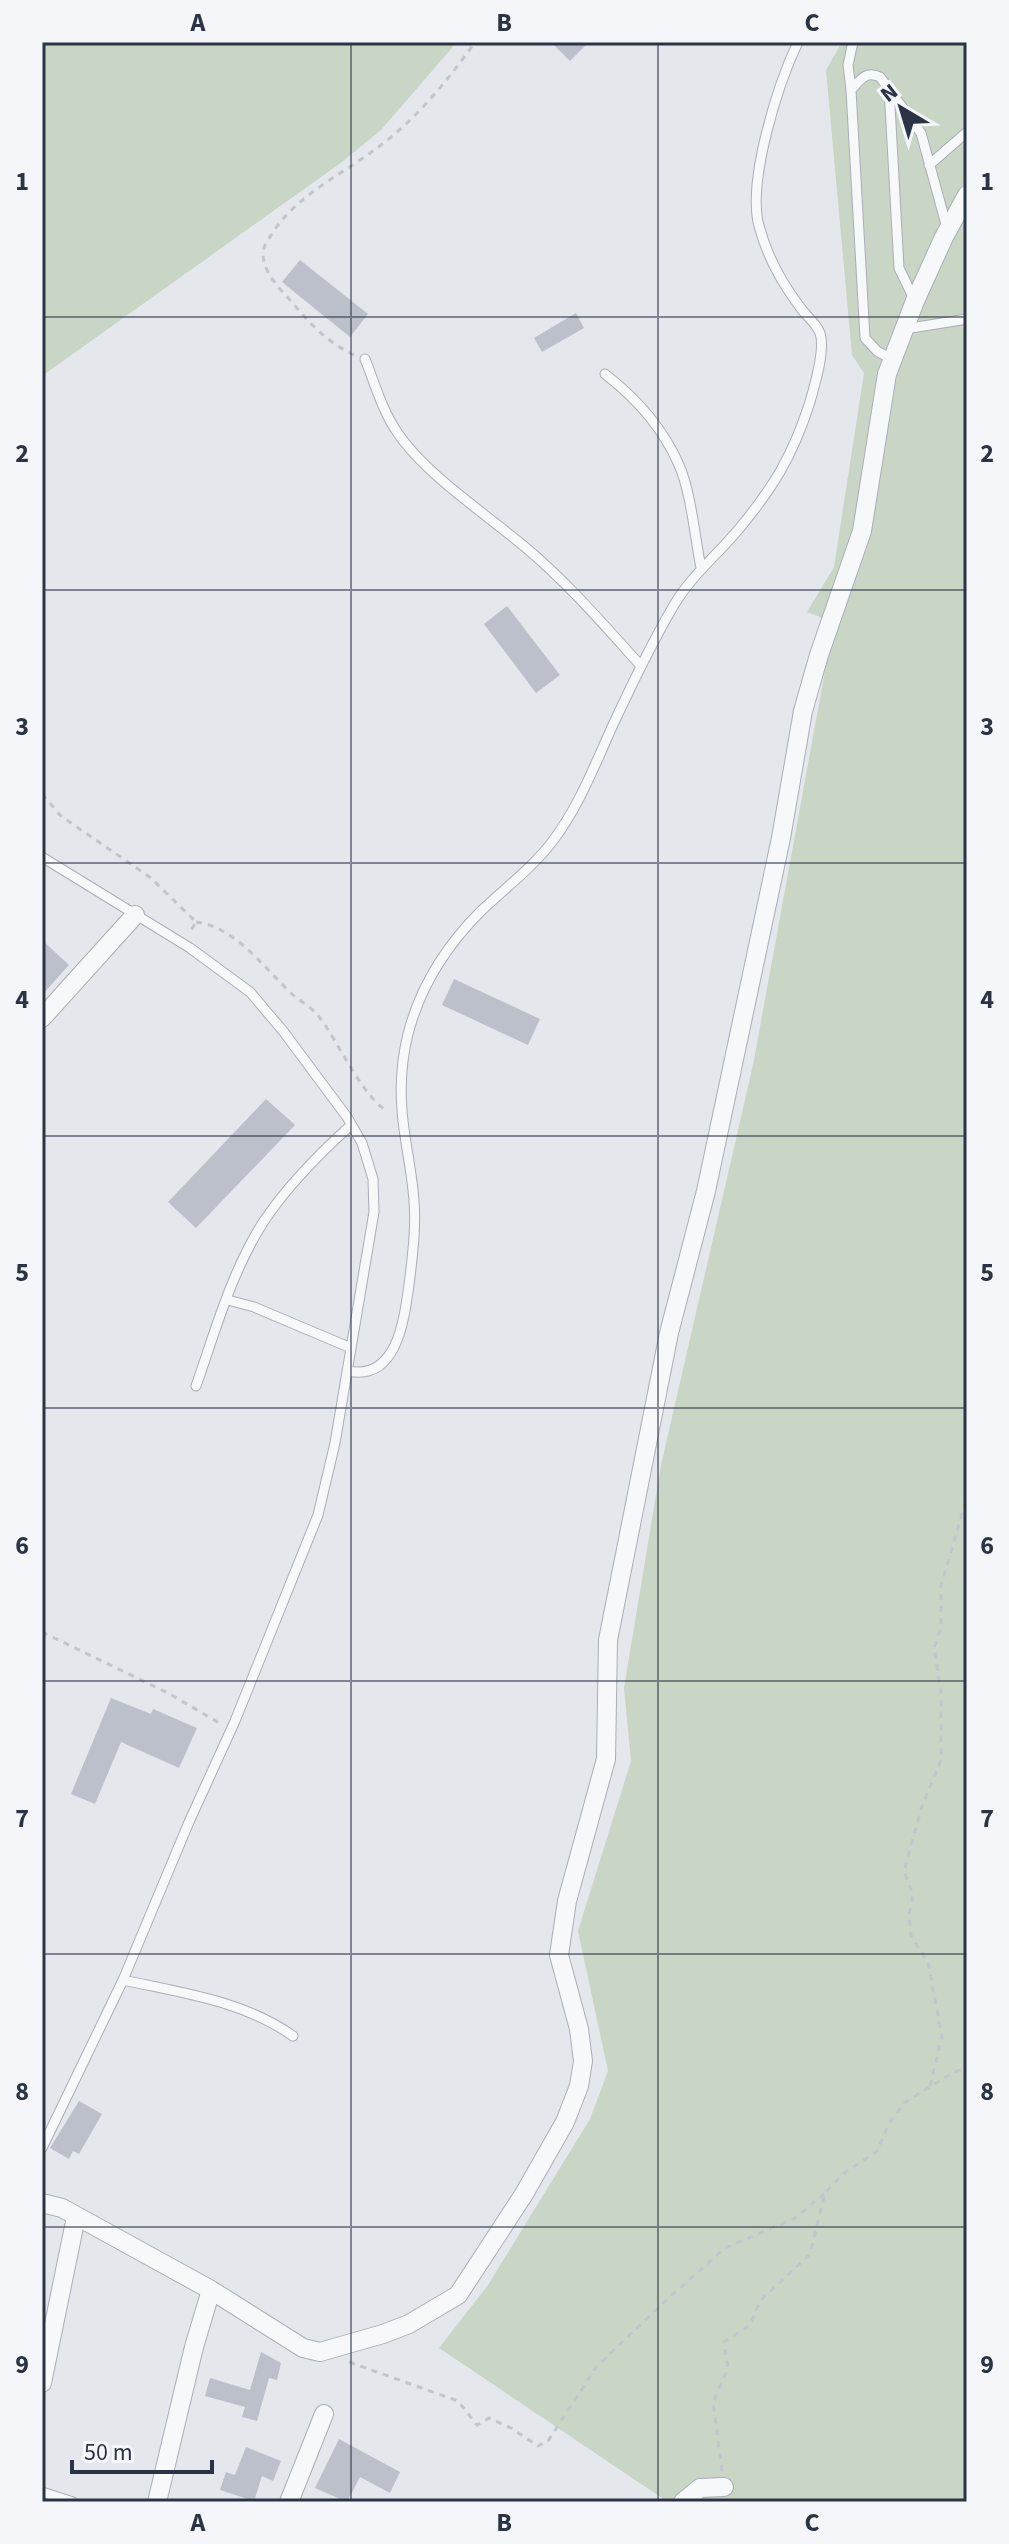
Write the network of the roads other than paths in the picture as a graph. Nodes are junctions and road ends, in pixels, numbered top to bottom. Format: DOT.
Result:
graph roads {
  1 [pos="798,42"];
  2 [pos="853,42"];
  3 [pos="889,88"];
  4 [pos="851,90"];
  5 [pos="967,132"];
  6 [pos="929,165"];
  7 [pos="967,195"];
  8 [pos="947,231"];
  9 [pos="915,301"];
  10 [pos="967,319"];
  11 [pos="905,329"];
  12 [pos="365,359"];
  13 [pos="893,360"];
  14 [pos="605,374"];
  15 [pos="701,568"];
  16 [pos="641,666"];
  17 [pos="42,857"];
  18 [pos="135,915"];
  19 [pos="42,1018"];
  20 [pos="351,1125"];
  21 [pos="228,1300"];
  22 [pos="351,1348"];
  23 [pos="348,1371"];
  24 [pos="196,1386"];
  25 [pos="123,1980"];
  26 [pos="293,2036"];
  27 [pos="42,2148"];
  28 [pos="42,2203"];
  29 [pos="76,2217"];
  30 [pos="211,2290"];
  31 [pos="42,2383"];
  32 [pos="324,2414"];
  33 [pos="724,2487"];
  34 [pos="42,2492"];
  35 [pos="73,2502"];
  36 [pos="157,2502"];
  37 [pos="289,2502"];
  38 [pos="683,2502"];
  1 -- 15 [label="lane"];
  2 -- 4 [label="lane"];
  3 -- 4 [label="lane"];
  3 -- 6 [label="lane"];
  3 -- 9 [label="lane"];
  4 -- 13 [label="lane"];
  5 -- 6 [label="lane"];
  6 -- 8 [label="lane"];
  7 -- 8 [label="street"];
  8 -- 9 [label="street"];
  9 -- 11 [label="street"];
  10 -- 11 [label="lane"];
  11 -- 13 [label="street"];
  12 -- 16 [label="lane"];
  13 -- 30 [label="street"];
  14 -- 15 [label="lane"];
  15 -- 16 [label="lane"];
  16 -- 23 [label="lane"];
  17 -- 18 [label="lane"];
  18 -- 19 [label="street"];
  18 -- 20 [label="lane"];
  20 -- 21 [label="lane"];
  20 -- 22 [label="lane"];
  21 -- 22 [label="lane"];
  21 -- 24 [label="lane"];
  22 -- 23 [label="lane"];
  23 -- 25 [label="lane"];
  25 -- 26 [label="lane"];
  25 -- 27 [label="lane"];
  28 -- 29 [label="street"];
  29 -- 30 [label="street"];
  29 -- 31 [label="street"];
  30 -- 36 [label="street"];
  32 -- 37 [label="street"];
  33 -- 38 [label="street"];
  34 -- 35 [label="lane"];
}
